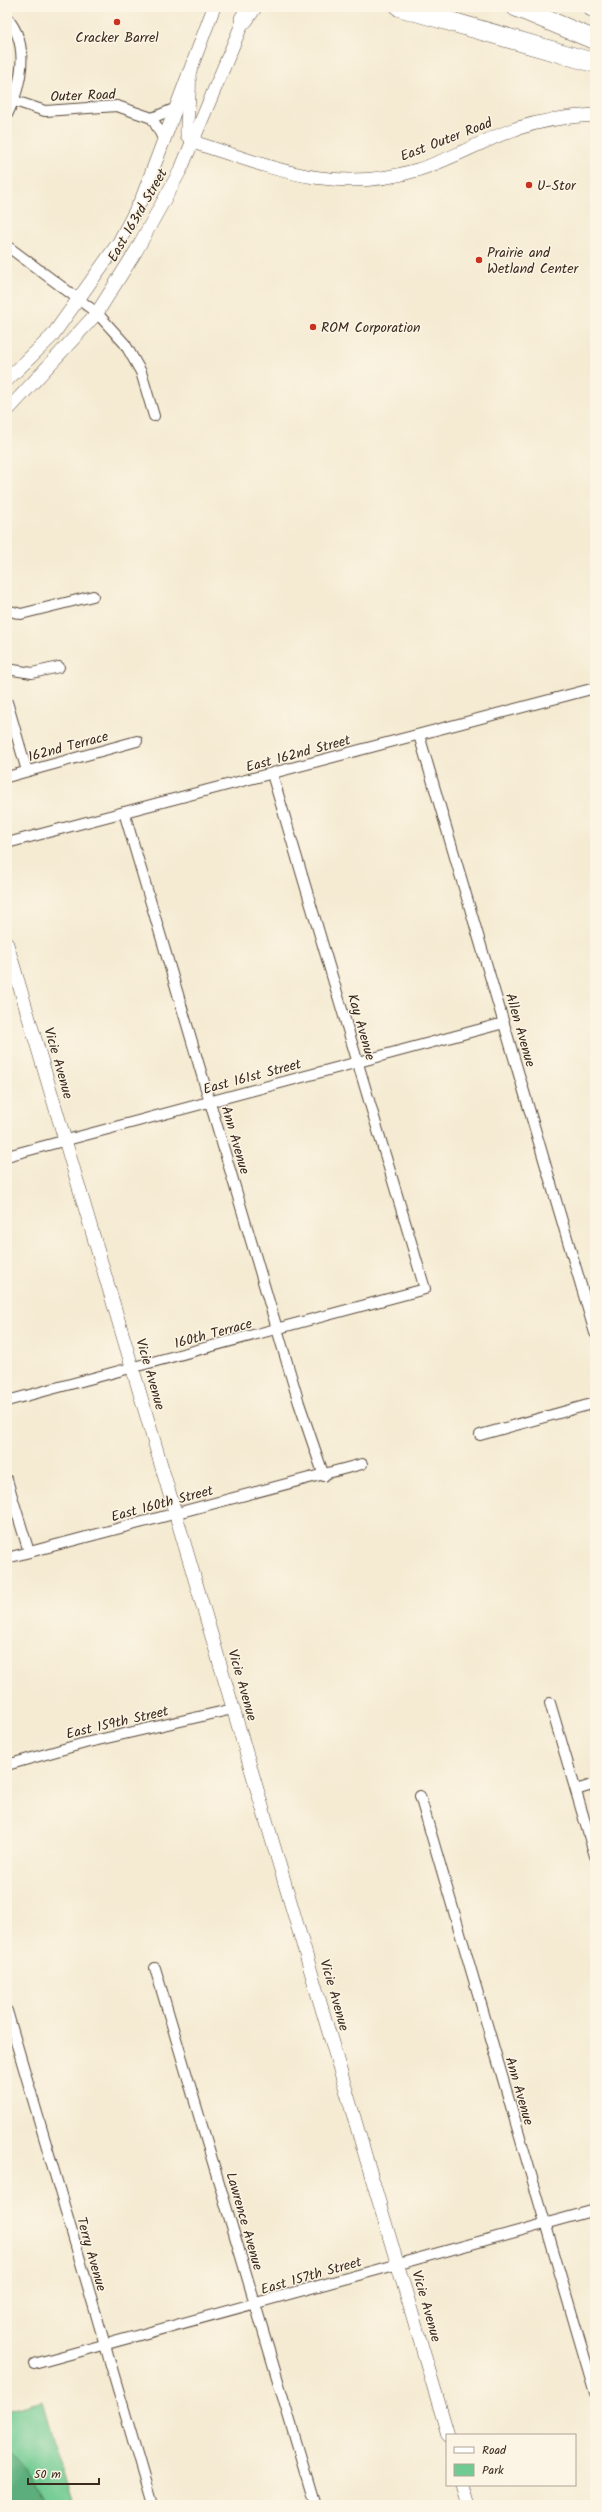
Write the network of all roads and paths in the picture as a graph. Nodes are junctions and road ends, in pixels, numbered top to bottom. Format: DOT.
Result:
graph roads {
  1 [pos="214,7"];
  2 [pos="400,7"];
  3 [pos="516,7"];
  4 [pos="592,7"];
  5 [pos="595,8"];
  6 [pos="248,11"];
  7 [pos="7,18"];
  8 [pos="595,40"];
  9 [pos="595,63"];
  10 [pos="189,74"];
  11 [pos="14,101"];
  12 [pos="176,108"];
  13 [pos="7,115"];
  14 [pos="595,115"];
  15 [pos="152,118"];
  16 [pos="164,140"];
  17 [pos="193,142"];
  18 [pos="7,246"];
  19 [pos="77,301"];
  20 [pos="97,313"];
  21 [pos="7,380"];
  22 [pos="7,410"];
  23 [pos="154,416"];
  24 [pos="93,596"];
  25 [pos="7,610"];
  26 [pos="59,667"];
  27 [pos="7,669"];
  28 [pos="595,688"];
  29 [pos="7,702"];
  30 [pos="419,735"];
  31 [pos="137,741"];
  32 [pos="27,771"];
  33 [pos="272,774"];
  34 [pos="7,777"];
  35 [pos="124,812"];
  36 [pos="7,843"];
  37 [pos="7,944"];
  38 [pos="504,1023"];
  39 [pos="358,1062"];
  40 [pos="210,1102"];
  41 [pos="65,1140"];
  42 [pos="7,1156"];
  43 [pos="425,1289"];
  44 [pos="278,1330"];
  45 [pos="595,1333"];
  46 [pos="133,1369"];
  47 [pos="7,1401"];
  48 [pos="595,1403"];
  49 [pos="480,1435"];
  50 [pos="362,1464"];
  51 [pos="324,1476"];
  52 [pos="7,1480"];
  53 [pos="176,1514"];
  54 [pos="29,1552"];
  55 [pos="7,1558"];
  56 [pos="550,1703"];
  57 [pos="234,1709"];
  58 [pos="7,1765"];
  59 [pos="595,1784"];
  60 [pos="576,1790"];
  61 [pos="420,1796"];
  62 [pos="595,1856"];
  63 [pos="155,1968"];
  64 [pos="7,2011"];
  65 [pos="595,2210"];
  66 [pos="544,2224"];
  67 [pos="398,2265"];
  68 [pos="256,2304"];
  69 [pos="104,2345"];
  70 [pos="34,2364"];
  71 [pos="595,2393"];
  72 [pos="448,2434"];
  73 [pos="463,2486"];
  74 [pos="152,2505"];
  75 [pos="315,2505"];
  76 [pos="469,2505"];
  1 -- 10 [label="street, East 163rd Street"];
  2 -- 9 [label="highway"];
  3 -- 8 [label="highway"];
  4 -- 5 [label="highway"];
  6 -- 17 [label="street, East 163rd Street"];
  7 -- 11 [label="street"];
  10 -- 12 [label="street, East 163rd Street"];
  10 -- 17 [label="street"];
  11 -- 13 [label="street"];
  11 -- 15 [label="street, Outer Road"];
  12 -- 15 [label="street"];
  12 -- 16 [label="street, East 163rd Street"];
  14 -- 17 [label="street, East Outer Road"];
  15 -- 16 [label="street"];
  16 -- 19 [label="street, East 163rd Street"];
  17 -- 20 [label="street, East 163rd Street"];
  18 -- 19 [label="street"];
  19 -- 20 [label="street"];
  19 -- 21 [label="street, East 163rd Street"];
  20 -- 22 [label="street, East 163rd Street"];
  20 -- 23 [label="street"];
  24 -- 25 [label="street"];
  26 -- 27 [label="street"];
  28 -- 30 [label="street, East 162nd Street"];
  29 -- 32 [label="street"];
  30 -- 33 [label="street, East 162nd Street"];
  30 -- 38 [label="street, Allen Avenue"];
  31 -- 32 [label="street, 162nd Terrace"];
  32 -- 34 [label="street, 162nd Terrace"];
  33 -- 35 [label="street, East 162nd Street"];
  33 -- 39 [label="street, Kay Avenue"];
  35 -- 36 [label="street, East 162nd Street"];
  35 -- 40 [label="street, Ann Avenue"];
  37 -- 41 [label="street, Vicie Avenue"];
  38 -- 39 [label="street, East 161st Street"];
  38 -- 45 [label="street, Allen Avenue"];
  39 -- 40 [label="street, East 161st Street"];
  39 -- 43 [label="street, Kay Avenue"];
  40 -- 41 [label="street, East 161st Street"];
  40 -- 44 [label="street, Ann Avenue"];
  41 -- 42 [label="street, East 161st Street"];
  41 -- 46 [label="street, Vicie Avenue"];
  43 -- 44 [label="street, 160th Terrace"];
  44 -- 46 [label="street, 160th Terrace"];
  44 -- 51 [label="street, Ann Avenue"];
  46 -- 47 [label="street, 160th Terrace"];
  46 -- 53 [label="street, Vicie Avenue"];
  48 -- 49 [label="street"];
  50 -- 51 [label="street, East 160th Street"];
  51 -- 53 [label="street, East 160th Street"];
  52 -- 54 [label="street"];
  53 -- 54 [label="street, East 160th Street"];
  53 -- 57 [label="street, Vicie Avenue"];
  54 -- 55 [label="street, East 160th Street"];
  56 -- 60 [label="street"];
  57 -- 58 [label="street, East 159th Street"];
  57 -- 67 [label="street, Vicie Avenue"];
  59 -- 60 [label="street"];
  60 -- 62 [label="street"];
  61 -- 66 [label="street, Ann Avenue"];
  63 -- 68 [label="street, Lawrence Avenue"];
  64 -- 69 [label="street, Terry Avenue"];
  65 -- 66 [label="street, East 157th Street"];
  66 -- 67 [label="street, East 157th Street"];
  66 -- 71 [label="street, Ann Avenue"];
  67 -- 68 [label="street, East 157th Street"];
  67 -- 72 [label="street, Vicie Avenue"];
  68 -- 69 [label="street, East 157th Street"];
  68 -- 75 [label="street, Lawrence Avenue"];
  69 -- 70 [label="street, East 157th Street"];
  69 -- 74 [label="street, Terry Avenue"];
  73 -- 76 [label="street"];
}
